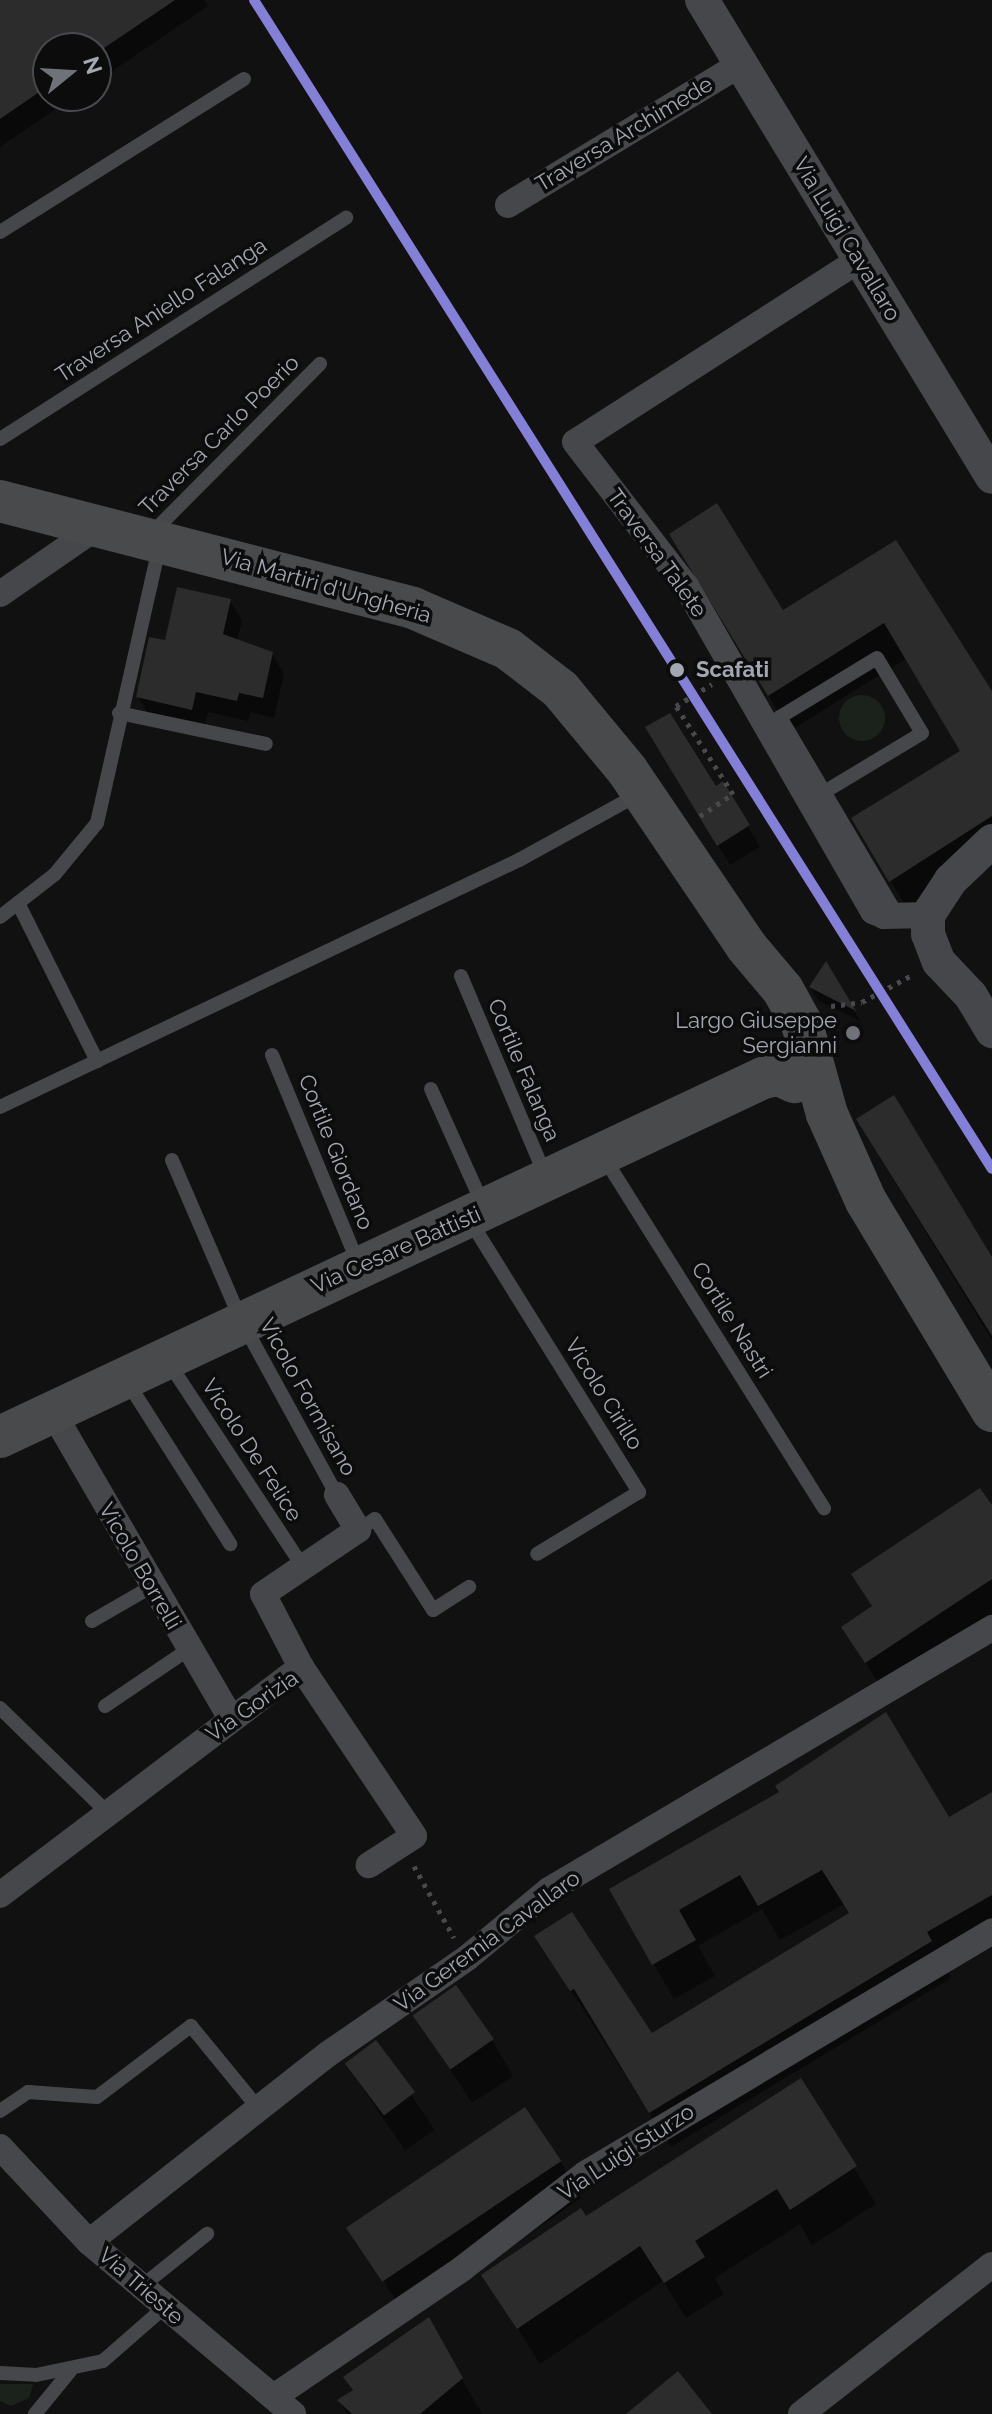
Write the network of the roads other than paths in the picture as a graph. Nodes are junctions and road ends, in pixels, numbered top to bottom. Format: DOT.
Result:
graph roads {
  1 [pos="702,0"];
  2 [pos="741,64"];
  3 [pos="244,79"];
  4 [pos="508,205"];
  5 [pos="346,218"];
  6 [pos="0,232"];
  7 [pos="859,260"];
  8 [pos="320,364"];
  9 [pos="0,439"];
  10 [pos="992,477"];
  11 [pos="0,501"];
  12 [pos="100,525"];
  13 [pos="155,537"];
  14 [pos="0,594"];
  15 [pos="119,713"];
  16 [pos="266,744"];
  17 [pos="826,791"];
  18 [pos="643,792"];
  19 [pos="992,841"];
  20 [pos="18,903"];
  21 [pos="913,915"];
  22 [pos="0,917"];
  23 [pos="746,946"];
  24 [pos="461,976"];
  25 [pos="982,989"];
  26 [pos="992,1031"];
  27 [pos="272,1055"];
  28 [pos="97,1061"];
  29 [pos="803,1068"];
  30 [pos="431,1089"];
  31 [pos="0,1107"];
  32 [pos="603,1156"];
  33 [pos="172,1160"];
  34 [pos="548,1181"];
  35 [pos="478,1215"];
  36 [pos="360,1267"];
  37 [pos="241,1320"];
  38 [pos="165,1356"];
  39 [pos="123,1376"];
  40 [pos="52,1411"];
  41 [pos="992,1411"];
  42 [pos="0,1437"];
  43 [pos="337,1495"];
  44 [pos="824,1508"];
  45 [pos="358,1530"];
  46 [pos="230,1544"];
  47 [pos="537,1554"];
  48 [pos="303,1567"];
  49 [pos="151,1587"];
  50 [pos="469,1587"];
  51 [pos="92,1621"];
  52 [pos="992,1628"];
  53 [pos="189,1649"];
  54 [pos="301,1667"];
  55 [pos="105,1706"];
  56 [pos="0,1708"];
  57 [pos="231,1719"];
  58 [pos="106,1811"];
  59 [pos="369,1865"];
  60 [pos="0,1895"];
  61 [pos="992,1931"];
  62 [pos="259,2109"];
  63 [pos="0,2111"];
  64 [pos="0,2147"];
  65 [pos="207,2234"];
  66 [pos="89,2242"];
  67 [pos="992,2265"];
  68 [pos="141,2287"];
  69 [pos="165,2307"];
  70 [pos="71,2370"];
  71 [pos="0,2373"];
  72 [pos="284,2405"];
  73 [pos="35,2414"];
  74 [pos="801,2414"];
  1 -- 2 [label="street, Via Luigi Cavallaro"];
  2 -- 4 [label="street, Traversa Archimede"];
  2 -- 7 [label="street, Via Luigi Cavallaro"];
  3 -- 6 [label="lane"];
  5 -- 9 [label="lane, Traversa Aniello Falanga"];
  7 -- 10 [label="street, Via Luigi Cavallaro"];
  7 -- 21 [label="street, Traversa Talete"];
  8 -- 13 [label="lane, Traversa Carlo Poerio"];
  11 -- 12 [label="main road, Via Martiri d'Ungheria"];
  12 -- 13 [label="main road, Via Martiri d'Ungheria"];
  12 -- 14 [label="street"];
  13 -- 15 [label="lane"];
  13 -- 18 [label="main road, Via Martiri d'Ungheria"];
  15 -- 16 [label="lane"];
  15 -- 20 [label="lane"];
  17 -- 17 [label="lane"];
  17 -- 21 [label="lane"];
  18 -- 23 [label="main road, Via Martiri d'Ungheria"];
  18 -- 28 [label="lane"];
  19 -- 21 [label="street"];
  20 -- 22 [label="lane"];
  20 -- 28 [label="lane"];
  21 -- 25 [label="street"];
  23 -- 29 [label="main road, Via Martiri d'Ungheria"];
  23 -- 29 [label="main road, Via Martiri d'Ungheria"];
  24 -- 34 [label="lane, Cortile Falanga"];
  25 -- 26 [label="street"];
  27 -- 36 [label="lane, Cortile Giordano"];
  28 -- 31 [label="lane"];
  29 -- 32 [label="main road, Via Cesare Battisti"];
  29 -- 41 [label="main road"];
  30 -- 35 [label="lane"];
  32 -- 34 [label="main road, Via Cesare Battisti"];
  32 -- 44 [label="lane, Cortile Nastri"];
  33 -- 37 [label="lane, Vicolo Formisano"];
  34 -- 35 [label="main road, Via Cesare Battisti"];
  35 -- 36 [label="main road, Via Cesare Battisti"];
  35 -- 47 [label="lane, Vicolo Cirillo"];
  36 -- 37 [label="main road, Via Cesare Battisti"];
  37 -- 38 [label="main road, Via Cesare Battisti"];
  37 -- 43 [label="lane, Vicolo Formisano"];
  38 -- 39 [label="main road, Via Cesare Battisti"];
  38 -- 48 [label="lane, Vicolo De Felice"];
  39 -- 40 [label="main road, Via Cesare Battisti"];
  39 -- 46 [label="lane"];
  40 -- 42 [label="main road, Via Cesare Battisti"];
  40 -- 49 [label="street, Vicolo Borrelli"];
  43 -- 45 [label="street"];
  45 -- 48 [label="street"];
  45 -- 50 [label="lane"];
  48 -- 54 [label="street"];
  49 -- 51 [label="lane"];
  49 -- 53 [label="street, Vicolo Borrelli"];
  52 -- 62 [label="street, Via Geremia Cavallaro"];
  53 -- 55 [label="lane"];
  53 -- 57 [label="street, Vicolo Borrelli"];
  54 -- 57 [label="street, Via Gorizia"];
  54 -- 59 [label="street, Via Gorizia"];
  56 -- 58 [label="lane"];
  57 -- 58 [label="street, Via Gorizia"];
  58 -- 60 [label="street, Via Gorizia"];
  61 -- 72 [label="street, Via Luigi Sturzo"];
  62 -- 63 [label="lane"];
  62 -- 66 [label="street, Via Geremia Cavallaro"];
  64 -- 66 [label="street, Via Trieste"];
  65 -- 68 [label="lane"];
  66 -- 68 [label="street, Via Trieste"];
  67 -- 74 [label="street"];
  68 -- 69 [label="street, Via Trieste"];
  69 -- 70 [label="lane"];
  69 -- 72 [label="street, Via Trieste"];
  70 -- 71 [label="lane"];
  70 -- 73 [label="lane"];
}
